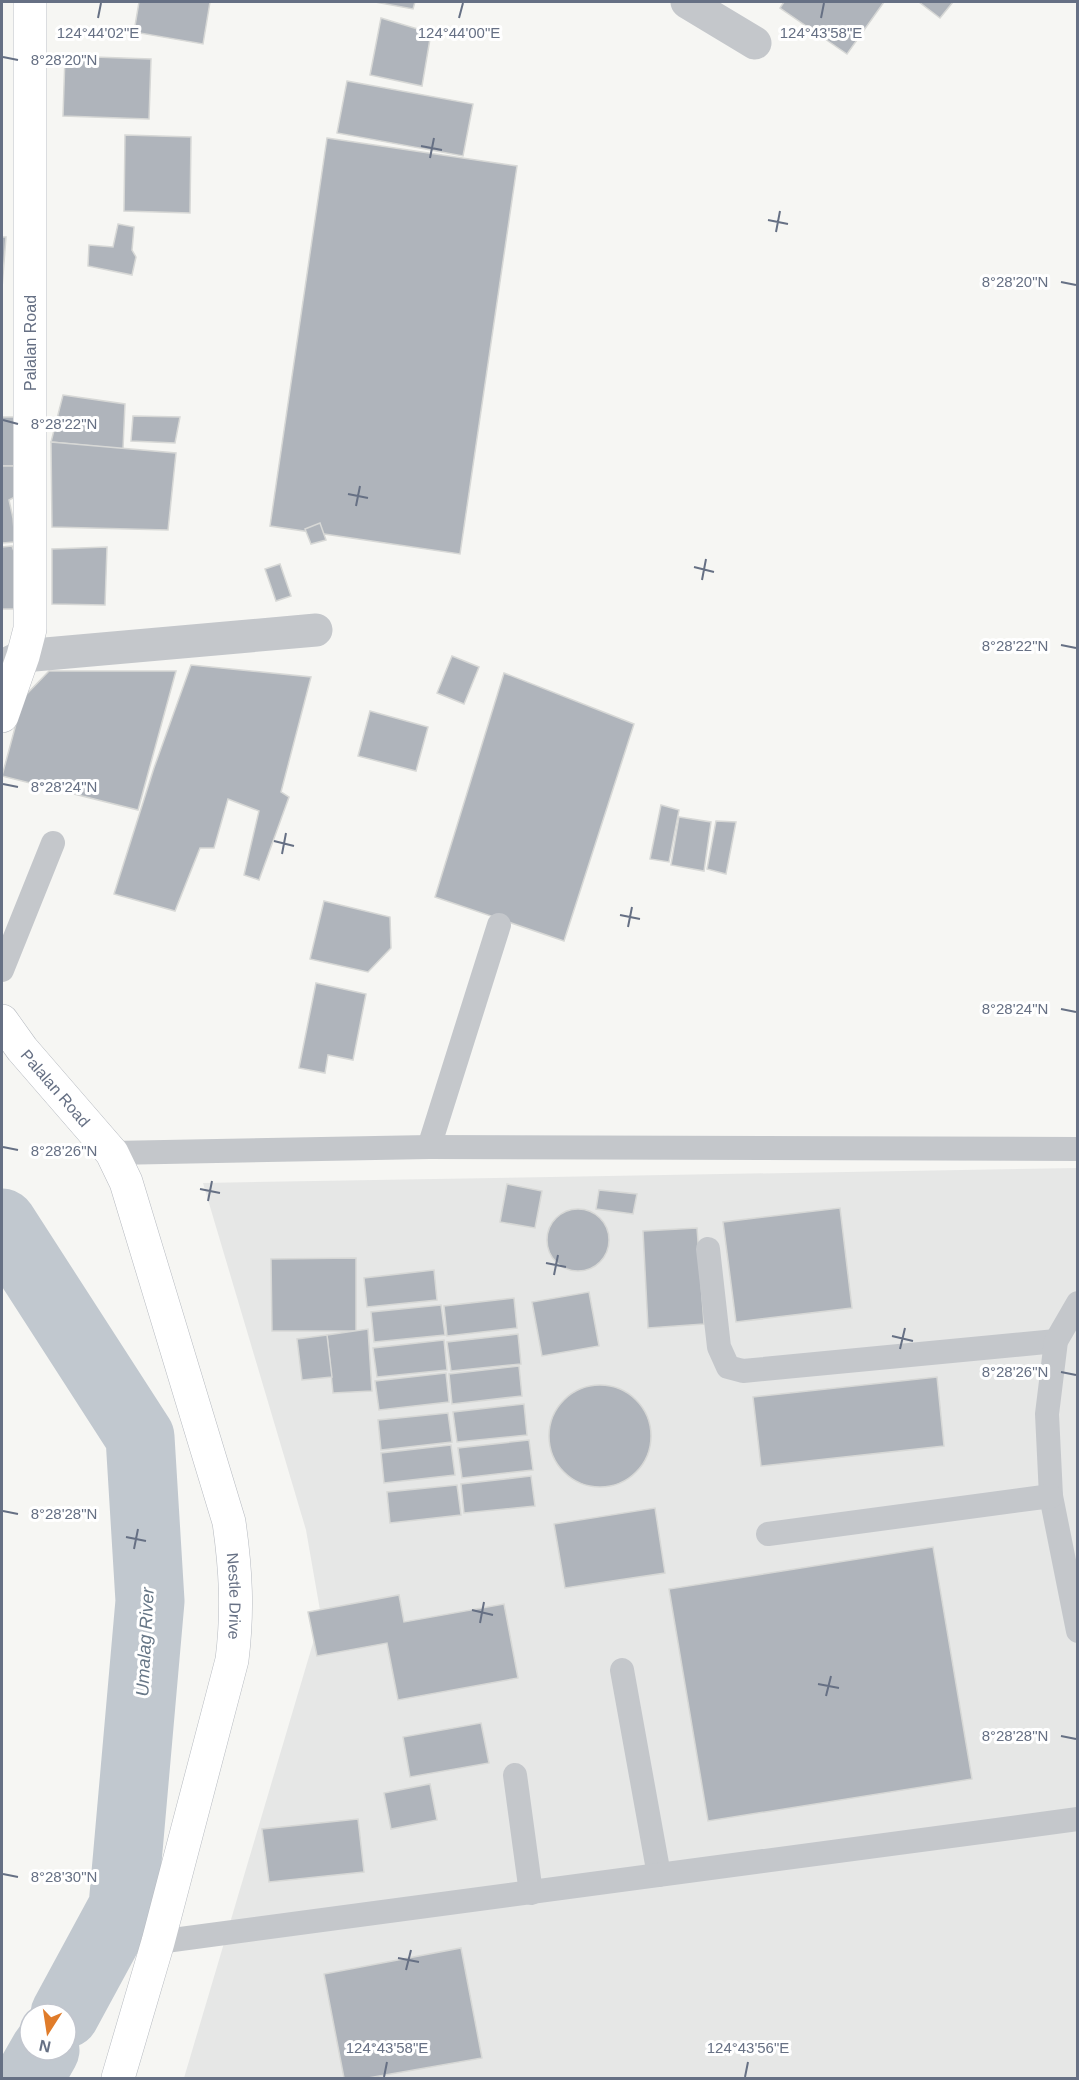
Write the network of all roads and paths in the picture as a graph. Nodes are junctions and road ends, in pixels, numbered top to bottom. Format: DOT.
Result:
graph roads {
  1 [pos="30,2"];
  2 [pos="691,3"];
  3 [pos="755,43"];
  4 [pos="316,630"];
  5 [pos="12,661"];
  6 [pos="2,716"];
  7 [pos="52,843"];
  8 [pos="499,925"];
  9 [pos="2,970"];
  10 [pos="2,1021"];
  11 [pos="429,1147"];
  12 [pos="1077,1149"];
  13 [pos="112,1154"];
  14 [pos="708,1249"];
  15 [pos="1077,1303"];
  16 [pos="1056,1341"];
  17 [pos="1051,1496"];
  18 [pos="768,1534"];
  19 [pos="1077,1631"];
  20 [pos="622,1670"];
  21 [pos="515,1775"];
  22 [pos="1077,1819"];
  23 [pos="659,1875"];
  24 [pos="531,1893"];
  25 [pos="158,1942"];
  26 [pos="118,2079"];
  1 -- 5 [label="street, Palalan Road"];
  2 -- 3 [label="street"];
  4 -- 5 [label="street"];
  5 -- 6 [label="street, Palalan Road"];
  7 -- 9 [label="lane"];
  8 -- 11 [label="lane"];
  10 -- 13 [label="street, Palalan Road"];
  11 -- 12 [label="lane"];
  11 -- 13 [label="lane"];
  13 -- 25 [label="street, Nestle Drive"];
  14 -- 16 [label="lane"];
  15 -- 16 [label="lane"];
  16 -- 17 [label="lane"];
  17 -- 18 [label="lane"];
  17 -- 19 [label="lane"];
  20 -- 23 [label="lane"];
  21 -- 24 [label="lane"];
  22 -- 23 [label="lane"];
  23 -- 24 [label="lane"];
  24 -- 25 [label="lane"];
  25 -- 26 [label="street, Nestle Drive"];
}
